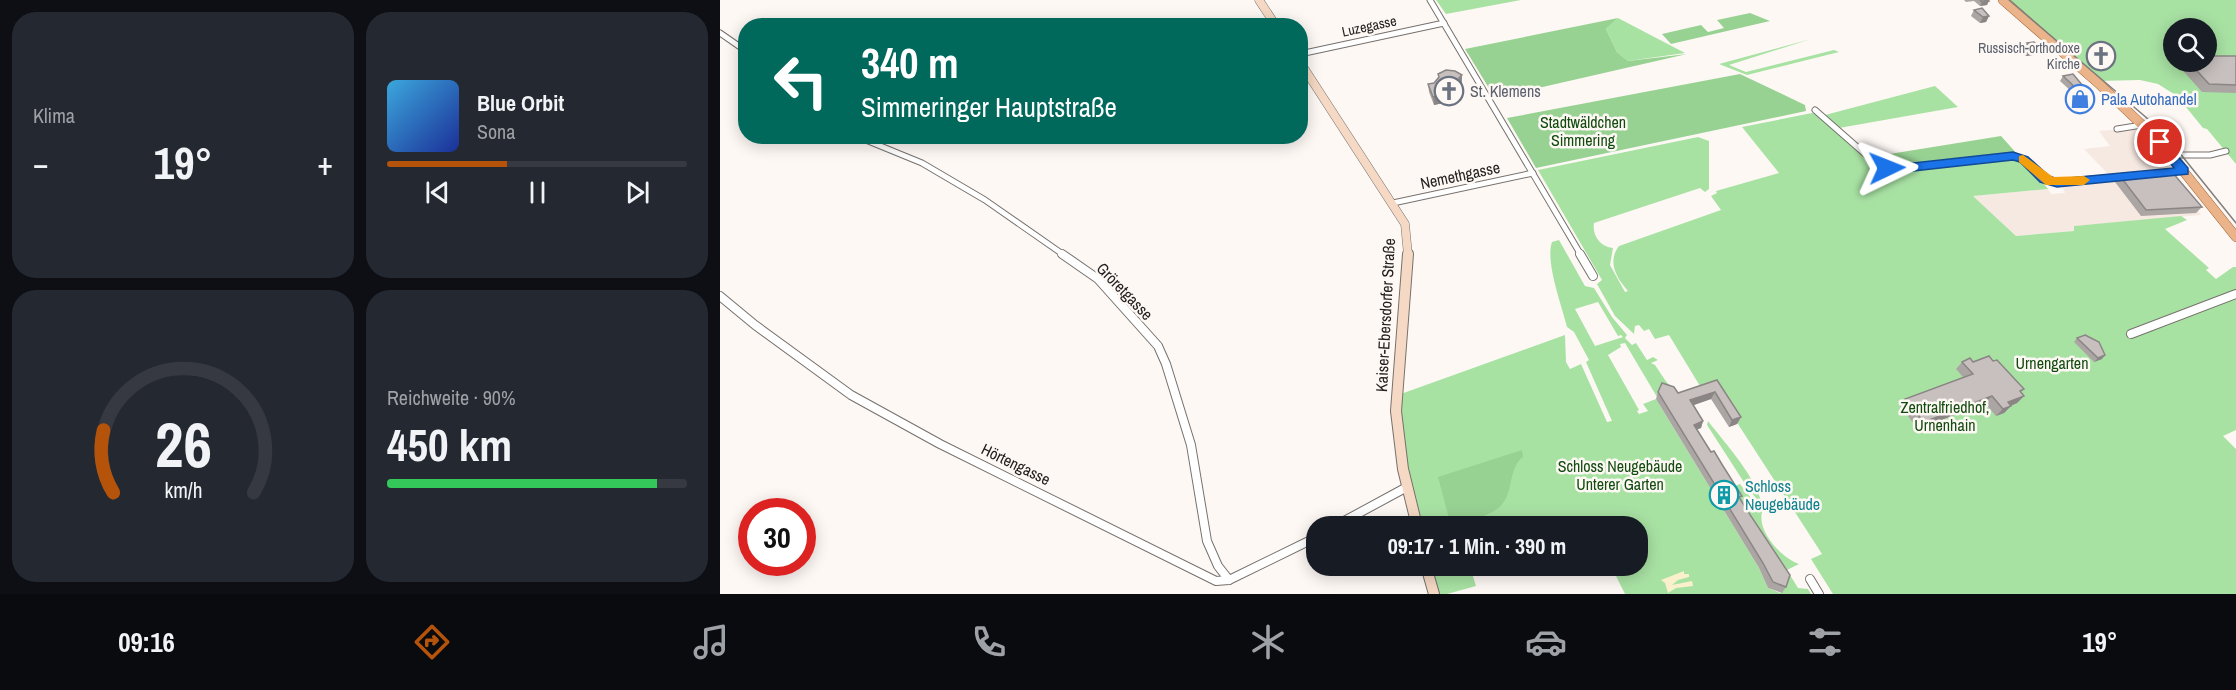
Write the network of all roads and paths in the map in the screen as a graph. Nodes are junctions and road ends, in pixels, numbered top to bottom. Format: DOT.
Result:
graph roads {
  1 [pos="1259,0"];
  2 [pos="1430,0"];
  3 [pos="2003,0"];
  4 [pos="1271,18"];
  5 [pos="1444,23"];
  6 [pos="720,33"];
  7 [pos="738,45"];
  8 [pos="1308,52"];
  9 [pos="1308,74"];
  10 [pos="1815,110"];
  11 [pos="2142,125"];
  12 [pos="2117,129"];
  13 [pos="876,144"];
  14 [pos="2226,151"];
  15 [pos="2171,155"];
  16 [pos="2184,171"];
  17 [pos="1533,173"];
  18 [pos="1393,203"];
  19 [pos="2236,237"];
  20 [pos="1593,276"];
  21 [pos="2236,294"];
  22 [pos="720,296"];
  23 [pos="2131,334"];
  24 [pos="1407,487"];
  25 [pos="1353,516"];
  26 [pos="1414,516"];
  27 [pos="1306,542"];
  28 [pos="1429,576"];
  29 [pos="1810,579"];
  30 [pos="1229,580"];
  31 [pos="1434,594"];
  32 [pos="1819,594"];
  1 -- 4 [label="main road"];
  2 -- 5 [label="street"];
  3 -- 11 [label="main road"];
  5 -- 8 [label="street, Luzegasse"];
  5 -- 17 [label="street"];
  6 -- 7 [label="street"];
  9 -- 18 [label="main road, Kaiser-Ebersdorfer Straße"];
  10 -- 16 [label="street"];
  11 -- 12 [label="street"];
  11 -- 15 [label="main road"];
  13 -- 30 [label="street, Gröretgasse"];
  14 -- 15 [label="street"];
  15 -- 16 [label="main road"];
  16 -- 19 [label="main road"];
  17 -- 18 [label="street, Nemethgasse"];
  17 -- 20 [label="street"];
  18 -- 24 [label="main road, Kaiser-Ebersdorfer Straße"];
  21 -- 23 [label="street"];
  22 -- 30 [label="street, Hörtengasse"];
  24 -- 25 [label="street"];
  24 -- 26 [label="main road, Kaiser-Ebersdorfer Straße"];
  27 -- 30 [label="street"];
  28 -- 31 [label="main road"];
  29 -- 32 [label="street"];
}
